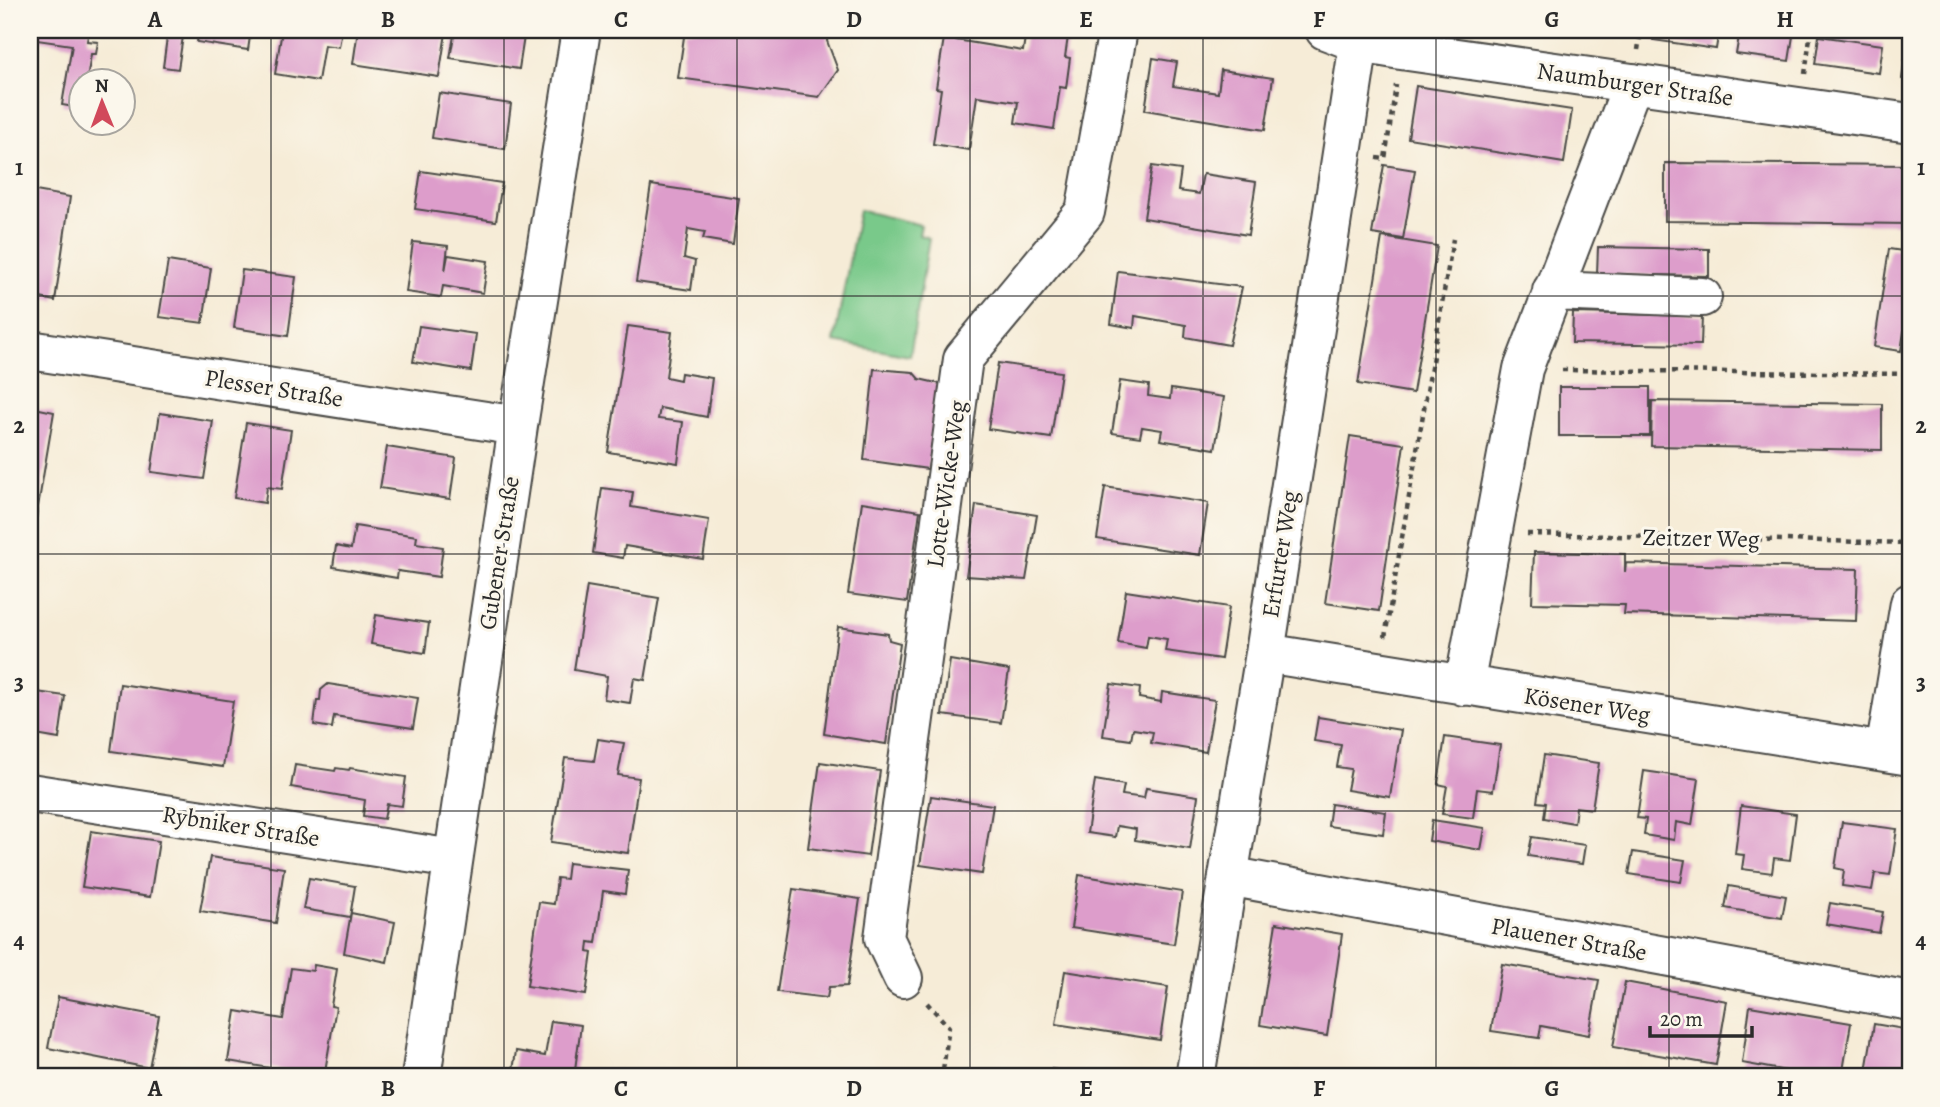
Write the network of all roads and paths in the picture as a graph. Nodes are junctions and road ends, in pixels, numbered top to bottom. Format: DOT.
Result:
graph roads {
  1 [pos="580,30"];
  2 [pos="1118,30"];
  3 [pos="1349,34"];
  4 [pos="1633,83"];
  5 [pos="1910,123"];
  6 [pos="1453,239"];
  7 [pos="1552,291"];
  8 [pos="1702,297"];
  9 [pos="30,350"];
  10 [pos="1523,369"];
  11 [pos="1910,374"];
  12 [pos="518,426"];
  13 [pos="1491,534"];
  14 [pos="1910,543"];
  15 [pos="1910,603"];
  16 [pos="1265,653"];
  17 [pos="1379,672"];
  18 [pos="1464,686"];
  19 [pos="1898,754"];
  20 [pos="30,793"];
  21 [pos="453,859"];
  22 [pos="1228,876"];
  23 [pos="903,978"];
  24 [pos="1910,1001"];
  25 [pos="421,1077"];
  26 [pos="942,1077"];
  27 [pos="1195,1077"];
  1 -- 12 [label="street, Gubener Straße"];
  2 -- 23 [label="street, Lotte-Wicke-Weg"];
  3 -- 4 [label="street, Naumburger Straße"];
  3 -- 16 [label="street, Erfurter Weg"];
  4 -- 5 [label="street, Naumburger Straße"];
  4 -- 7 [label="street"];
  6 -- 17 [label="path"];
  7 -- 8 [label="street"];
  7 -- 10 [label="street"];
  9 -- 12 [label="street, Plesser Straße"];
  10 -- 11 [label="path"];
  10 -- 13 [label="street"];
  12 -- 21 [label="street, Gubener Straße"];
  13 -- 14 [label="path, Zeitzer Weg"];
  13 -- 18 [label="street"];
  15 -- 19 [label="street"];
  16 -- 17 [label="street, Kösener Weg"];
  16 -- 22 [label="street, Erfurter Weg"];
  17 -- 18 [label="street, Kösener Weg"];
  18 -- 19 [label="street, Kösener Weg"];
  20 -- 21 [label="street, Rybniker Straße"];
  21 -- 25 [label="street, Gubener Straße"];
  22 -- 24 [label="street, Plauener Straße"];
  22 -- 27 [label="street, Erfurter Weg"];
  23 -- 26 [label="path"];
}
